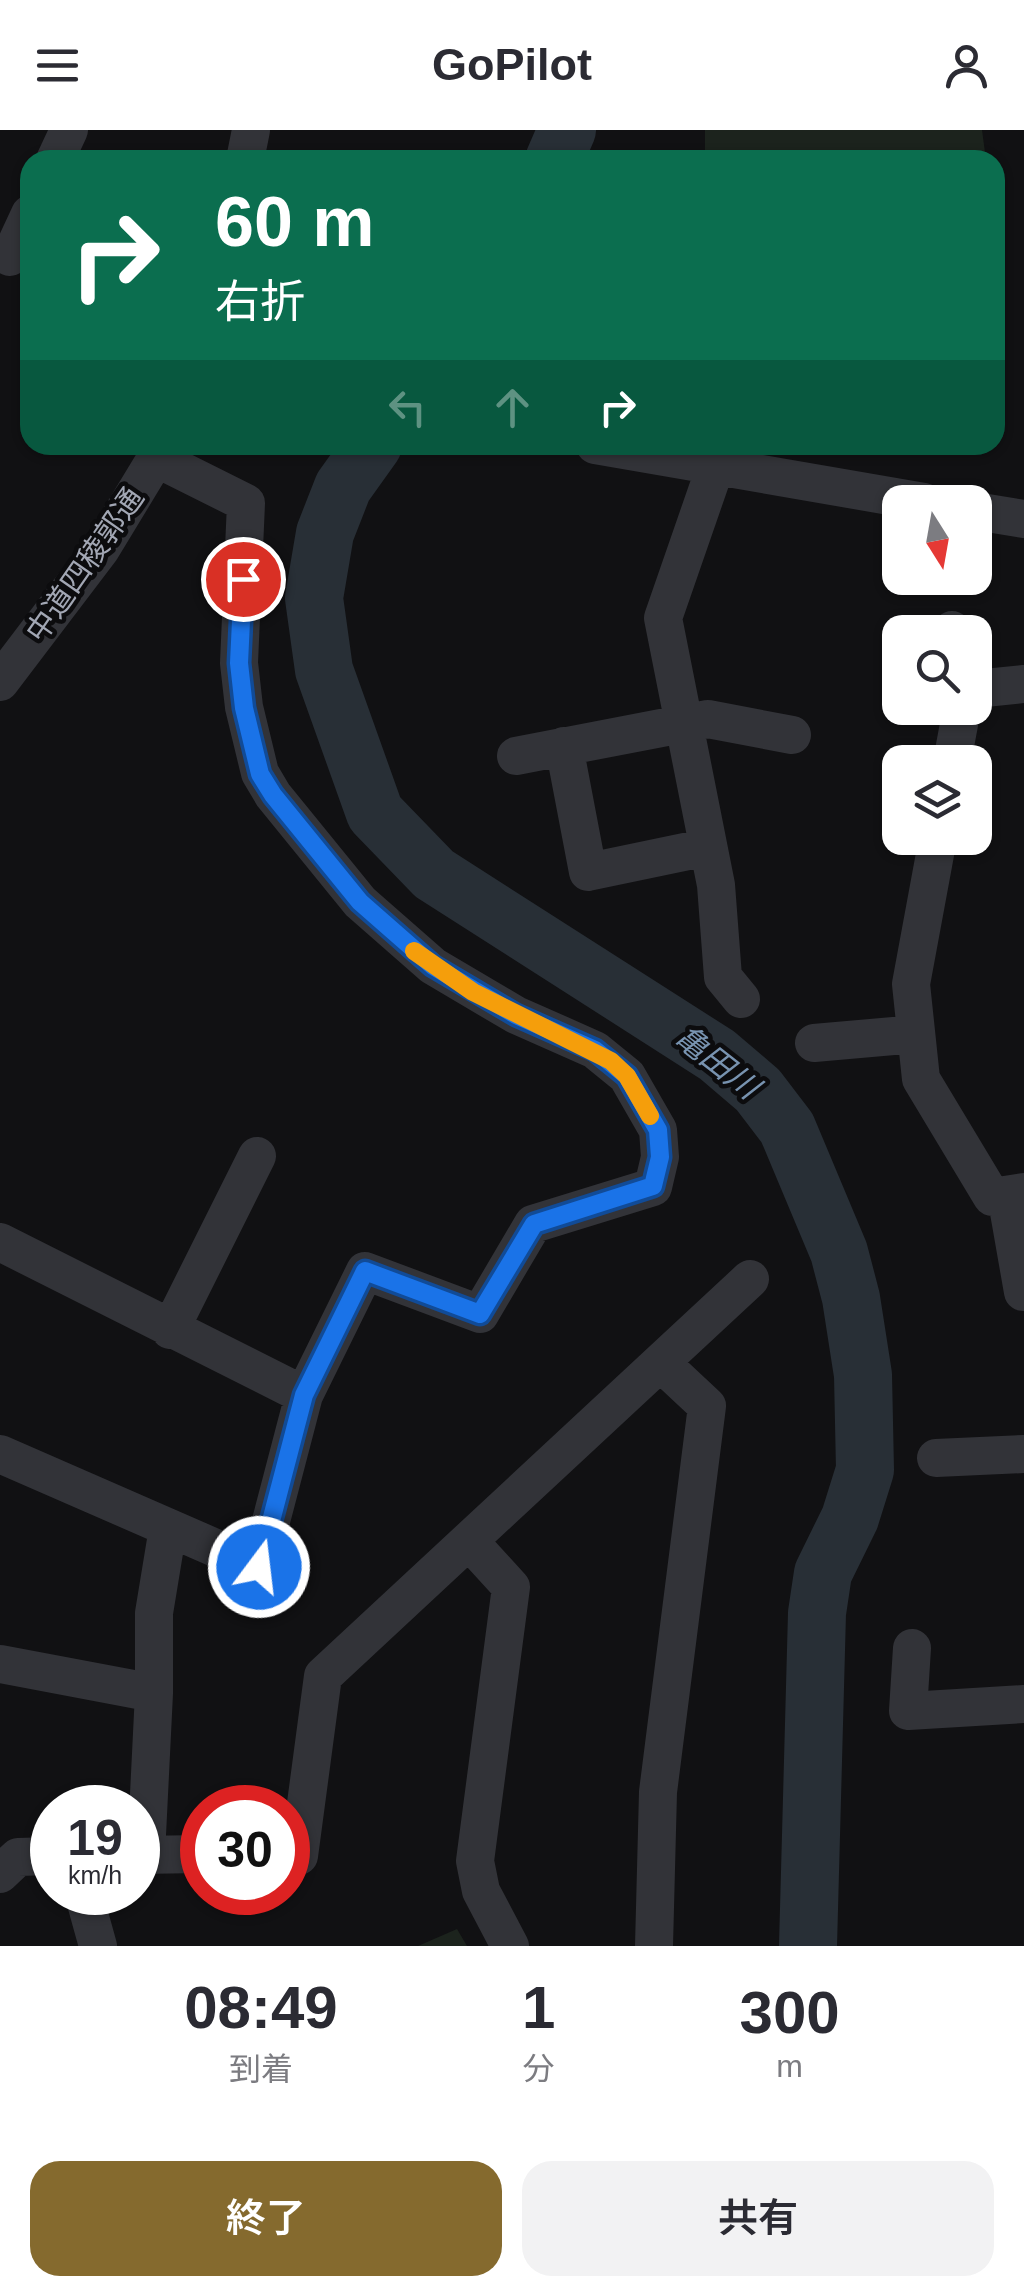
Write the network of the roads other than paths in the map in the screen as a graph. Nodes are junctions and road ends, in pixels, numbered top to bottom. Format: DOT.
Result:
graph roads {
  1 [pos="159,455"];
  2 [pos="166,455"];
  3 [pos="648,455"];
  4 [pos="716,468"];
  5 [pos="882,495"];
  6 [pos="992,514"];
  7 [pos="1024,519"];
  8 [pos="0,681"];
  9 [pos="1024,684"];
  10 [pos="992,688"];
  11 [pos="684,722"];
  12 [pos="792,735"];
  13 [pos="564,746"];
  14 [pos="516,756"];
  15 [pos="708,847"];
  16 [pos="935,855"];
  17 [pos="741,999"];
  18 [pos="916,1034"];
  19 [pos="814,1043"];
  20 [pos="258,1156"];
  21 [pos="1015,1193"];
  22 [pos="0,1242"];
  23 [pos="750,1280"];
  24 [pos="1023,1292"];
  25 [pos="170,1330"];
  26 [pos="662,1363"];
  27 [pos="304,1395"];
  28 [pos="0,1454"];
  29 [pos="1024,1454"];
  30 [pos="936,1458"];
  31 [pos="168,1528"];
  32 [pos="469,1541"];
  33 [pos="912,1648"];
  34 [pos="0,1664"];
  35 [pos="154,1693"];
  36 [pos="1024,1704"];
  37 [pos="147,1785"];
  38 [pos="308,1785"];
  39 [pos="30,1856"];
  40 [pos="0,1874"];
  41 [pos="89,1915"];
  42 [pos="98,1946"];
  43 [pos="510,1946"];
  44 [pos="654,1946"];
  1 -- 8 [label="street, 中道四稜郭通"];
  2 -- 27 [label="street"];
  3 -- 4 [label="street"];
  4 -- 5 [label="street"];
  4 -- 11 [label="street"];
  6 -- 7 [label="street"];
  9 -- 10 [label="street"];
  11 -- 12 [label="street"];
  11 -- 13 [label="street"];
  11 -- 15 [label="street"];
  13 -- 14 [label="street"];
  13 -- 15 [label="street"];
  15 -- 17 [label="street"];
  16 -- 18 [label="street"];
  18 -- 19 [label="street"];
  18 -- 21 [label="street"];
  20 -- 25 [label="street"];
  21 -- 24 [label="street"];
  22 -- 25 [label="street"];
  23 -- 26 [label="street"];
  25 -- 27 [label="street"];
  26 -- 32 [label="street"];
  26 -- 44 [label="street"];
  27 -- 31 [label="street"];
  28 -- 31 [label="street"];
  29 -- 30 [label="street"];
  31 -- 35 [label="street"];
  32 -- 38 [label="street"];
  32 -- 43 [label="street"];
  33 -- 36 [label="street"];
  34 -- 35 [label="street"];
  35 -- 37 [label="street"];
  39 -- 40 [label="street"];
  41 -- 42 [label="street"];
}
